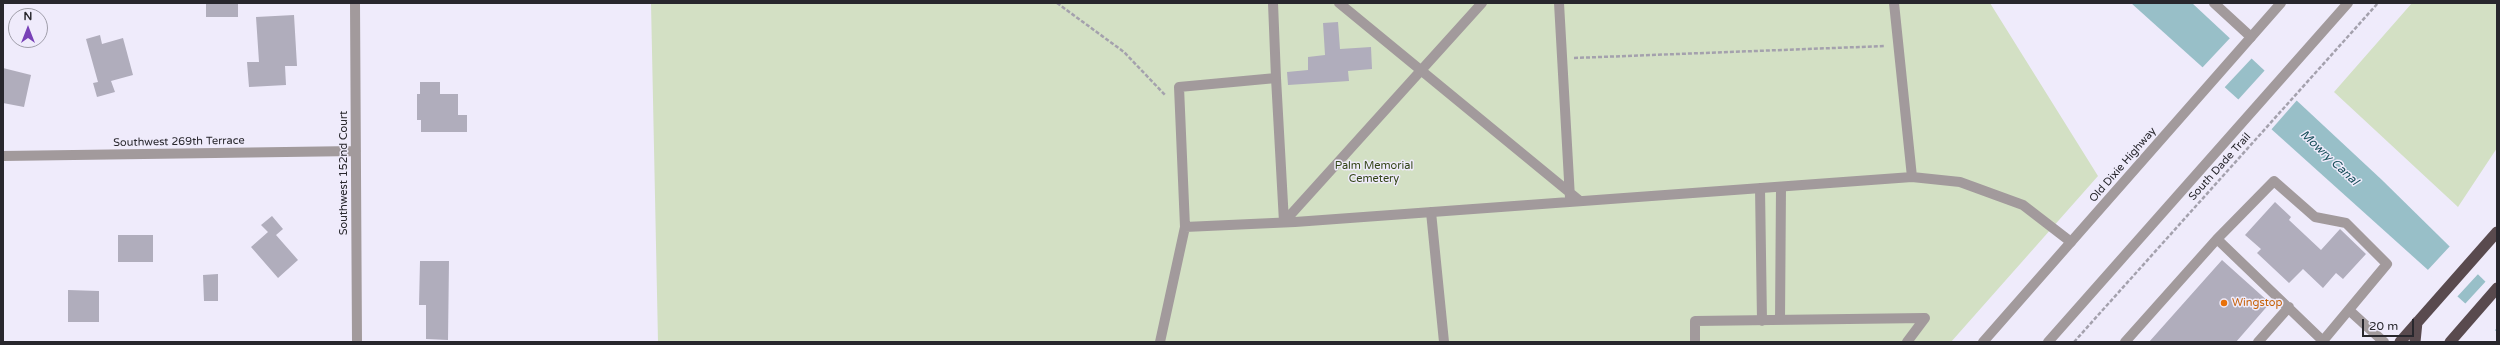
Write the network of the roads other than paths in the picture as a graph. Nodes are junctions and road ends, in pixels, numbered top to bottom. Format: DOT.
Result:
graph roads {
  1 [pos="355,3"];
  2 [pos="1273,3"];
  3 [pos="1339,3"];
  4 [pos="1482,3"];
  5 [pos="1559,3"];
  6 [pos="1894,3"];
  7 [pos="2214,3"];
  8 [pos="2281,3"];
  9 [pos="2348,3"];
  10 [pos="2251,37"];
  11 [pos="1422,70"];
  12 [pos="1276,78"];
  13 [pos="356,151"];
  14 [pos="3,156"];
  15 [pos="1912,177"];
  16 [pos="1781,187"];
  17 [pos="1760,188"];
  18 [pos="1573,199"];
  19 [pos="1431,212"];
  20 [pos="1284,222"];
  21 [pos="1185,227"];
  22 [pos="2497,232"];
  23 [pos="2217,239"];
  24 [pos="2071,242"];
  25 [pos="2497,288"];
  26 [pos="2289,307"];
  27 [pos="2350,311"];
  28 [pos="1762,320"];
  29 [pos="1780,320"];
  30 [pos="2418,322"];
  31 [pos="357,342"];
  32 [pos="1160,342"];
  33 [pos="1444,342"];
  34 [pos="1695,342"];
  35 [pos="1908,342"];
  36 [pos="1983,342"];
  37 [pos="2048,342"];
  38 [pos="2125,342"];
  39 [pos="2258,342"];
  40 [pos="2322,342"];
  41 [pos="2384,342"];
  42 [pos="2400,342"];
  43 [pos="2415,342"];
  44 [pos="2450,342"];
  1 -- 13 [label="street, Southwest 152nd Court"];
  2 -- 12 [label="street"];
  3 -- 11 [label="street"];
  4 -- 11 [label="street"];
  5 -- 18 [label="street"];
  6 -- 15 [label="street"];
  7 -- 10 [label="street"];
  8 -- 10 [label="street, Old Dixie Highway"];
  9 -- 37 [label="street"];
  10 -- 24 [label="street, Old Dixie Highway"];
  11 -- 18 [label="street"];
  11 -- 20 [label="street"];
  12 -- 20 [label="street"];
  12 -- 21 [label="street"];
  13 -- 14 [label="street, Southwest 269th Terrace"];
  13 -- 31 [label="street, Southwest 152nd Court"];
  15 -- 16 [label="street"];
  15 -- 24 [label="street"];
  16 -- 17 [label="street"];
  16 -- 29 [label="street"];
  17 -- 18 [label="street"];
  17 -- 28 [label="street"];
  18 -- 19 [label="street"];
  19 -- 20 [label="street"];
  19 -- 33 [label="street"];
  20 -- 21 [label="street"];
  21 -- 32 [label="street"];
  22 -- 30 [label="highway"];
  23 -- 26 [label="street"];
  23 -- 27 [label="street"];
  23 -- 38 [label="street"];
  24 -- 36 [label="street, Old Dixie Highway"];
  25 -- 44 [label="highway"];
  26 -- 39 [label="street"];
  26 -- 40 [label="street"];
  27 -- 40 [label="street"];
  27 -- 41 [label="street"];
  28 -- 29 [label="street"];
  28 -- 34 [label="street"];
  29 -- 35 [label="street"];
  30 -- 42 [label="highway"];
  30 -- 43 [label="highway"];
}
